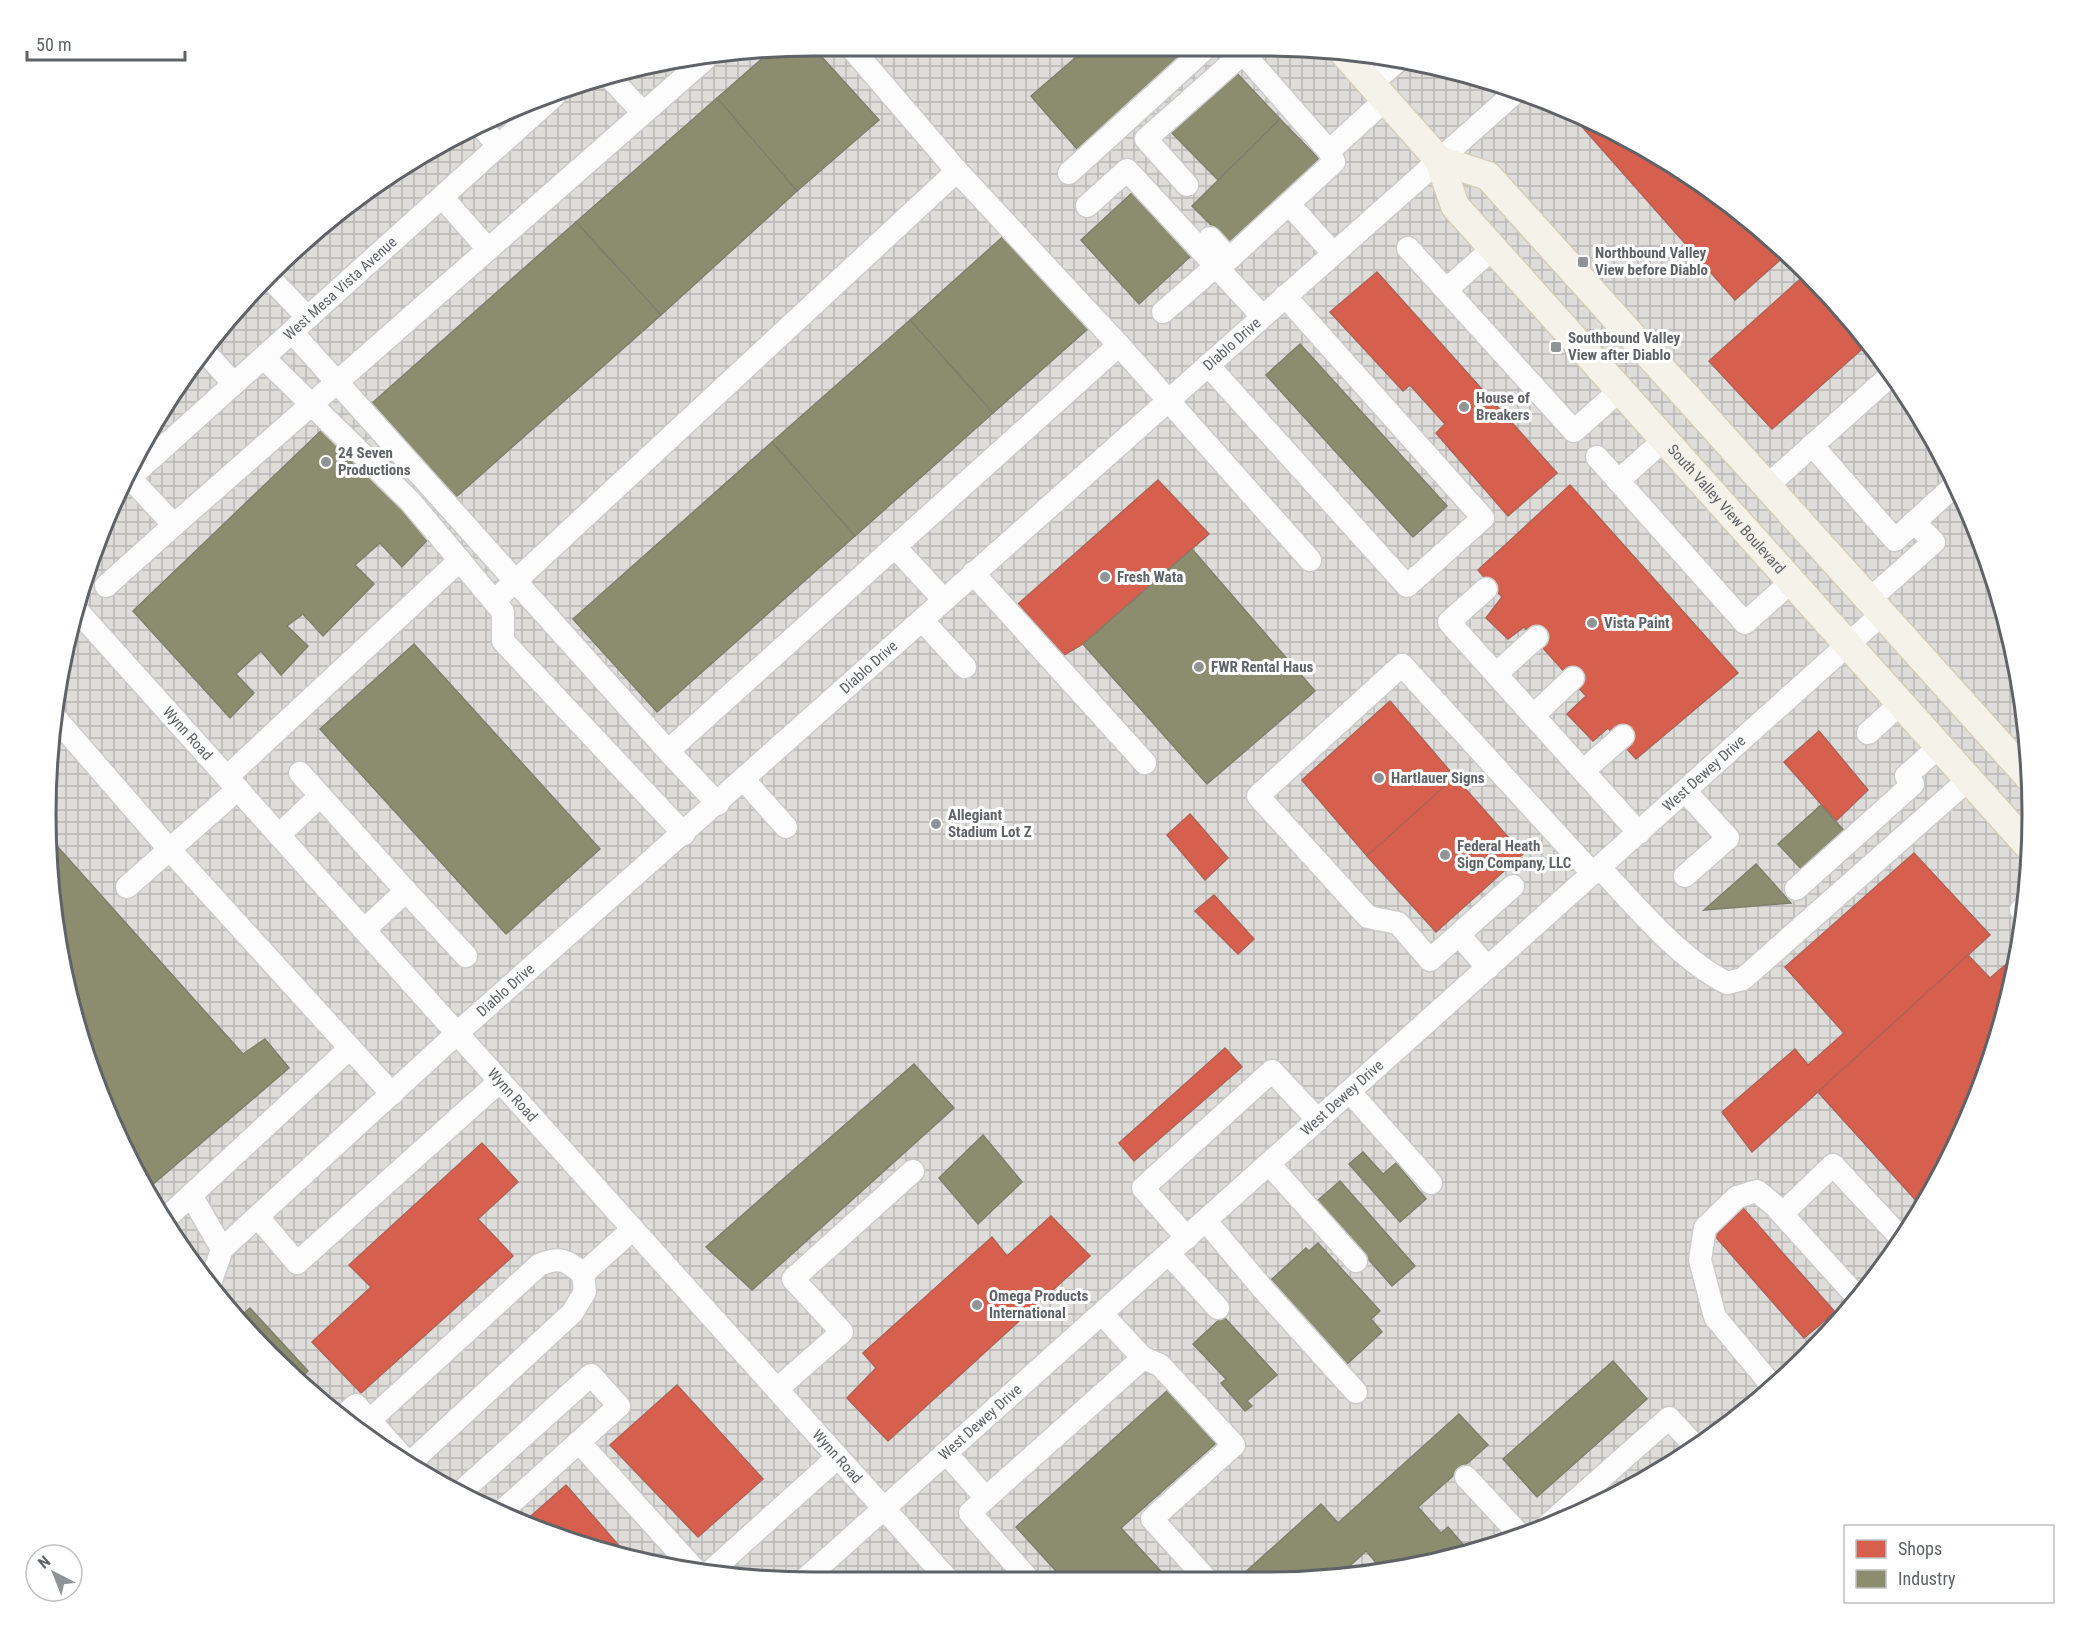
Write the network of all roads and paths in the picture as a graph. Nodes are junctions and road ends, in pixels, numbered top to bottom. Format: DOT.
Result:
graph roads {
  1 [pos="858,56"];
  2 [pos="1197,56"];
  3 [pos="1240,56"];
  4 [pos="1252,56"];
  5 [pos="1351,61"];
  6 [pos="699,65"];
  7 [pos="1393,67"];
  8 [pos="614,82"];
  9 [pos="1378,92"];
  10 [pos="1510,97"];
  11 [pos="543,106"];
  12 [pos="643,113"];
  13 [pos="485,131"];
  14 [pos="499,146"];
  15 [pos="1329,151"];
  16 [pos="1439,160"];
  17 [pos="957,171"];
  18 [pos="1069,173"];
  19 [pos="1187,184"];
  20 [pos="442,197"];
  21 [pos="1289,204"];
  22 [pos="1087,206"];
  23 [pos="1191,217"];
  24 [pos="1408,248"];
  25 [pos="1493,248"];
  26 [pos="488,249"];
  27 [pos="1333,253"];
  28 [pos="1216,266"];
  29 [pos="273,284"];
  30 [pos="1446,290"];
  31 [pos="1285,296"];
  32 [pos="1163,312"];
  33 [pos="1262,316"];
  34 [pos="300,325"];
  35 [pos="1119,345"];
  36 [pos="209,356"];
  37 [pos="264,358"];
  38 [pos="1208,365"];
  39 [pos="1886,379"];
  40 [pos="338,381"];
  41 [pos="234,384"];
  42 [pos="1620,390"];
  43 [pos="1169,399"];
  44 [pos="311,405"];
  45 [pos="1664,440"];
  46 [pos="1812,445"];
  47 [pos="1597,457"];
  48 [pos="137,471"];
  49 [pos="1618,481"];
  50 [pos="131,483"];
  51 [pos="1767,486"];
  52 [pos="1950,490"];
  53 [pos="1914,522"];
  54 [pos="174,525"];
  55 [pos="895,547"];
  56 [pos="460,560"];
  57 [pos="1310,560"];
  58 [pos="973,573"];
  59 [pos="515,581"];
  60 [pos="1792,581"];
  61 [pos="106,586"];
  62 [pos="1486,589"];
  63 [pos="944,600"];
  64 [pos="494,601"];
  65 [pos="1876,606"];
  66 [pos="82,615"];
  67 [pos="922,620"];
  68 [pos="1538,637"];
  69 [pos="1848,644"];
  70 [pos="965,667"];
  71 [pos="1496,674"];
  72 [pos="1574,678"];
  73 [pos="1901,704"];
  74 [pos="1533,716"];
  75 [pos="61,725"];
  76 [pos="1868,733"];
  77 [pos="1623,736"];
  78 [pos="1940,746"];
  79 [pos="668,751"];
  80 [pos="1145,763"];
  81 [pos="2021,768"];
  82 [pos="1583,771"];
  83 [pos="300,773"];
  84 [pos="1969,779"];
  85 [pos="744,780"];
  86 [pos="233,783"];
  87 [pos="1686,792"];
  88 [pos="320,796"];
  89 [pos="718,804"];
  90 [pos="786,827"];
  91 [pos="684,834"];
  92 [pos="1639,834"];
  93 [pos="279,835"];
  94 [pos="2022,838"];
  95 [pos="170,850"];
  96 [pos="1597,871"];
  97 [pos="1685,876"];
  98 [pos="1513,886"];
  99 [pos="127,887"];
  100 [pos="1796,889"];
  101 [pos="406,891"];
  102 [pos="364,930"];
  103 [pos="1459,934"];
  104 [pos="466,956"];
  105 [pos="1488,968"];
  106 [pos="457,1034"];
  107 [pos="350,1048"];
  108 [pos="500,1081"];
  109 [pos="1350,1092"];
  110 [pos="392,1094"];
  111 [pos="1318,1120"];
  112 [pos="1269,1164"];
  113 [pos="913,1171"];
  114 [pos="1431,1183"];
  115 [pos="191,1195"];
  116 [pos="170,1214"];
  117 [pos="1782,1214"];
  118 [pos="258,1217"];
  119 [pos="1206,1221"];
  120 [pos="633,1229"];
  121 [pos="1896,1233"];
  122 [pos="1187,1238"];
  123 [pos="222,1250"];
  124 [pos="1169,1254"];
  125 [pos="1356,1261"];
  126 [pos="583,1274"];
  127 [pos="213,1276"];
  128 [pos="1852,1291"];
  129 [pos="1218,1308"];
  130 [pos="1102,1314"];
  131 [pos="1143,1358"];
  132 [pos="1767,1380"];
  133 [pos="777,1389"];
  134 [pos="1356,1392"];
  135 [pos="348,1412"];
  136 [pos="370,1420"];
  137 [pos="1690,1441"];
  138 [pos="579,1443"];
  139 [pos="391,1444"];
  140 [pos="946,1453"];
  141 [pos="838,1457"];
  142 [pos="416,1459"];
  143 [pos="1466,1477"];
  144 [pos="467,1487"];
  145 [pos="986,1498"];
  146 [pos="507,1507"];
  147 [pos="884,1509"];
  148 [pos="1567,1509"];
  149 [pos="1514,1529"];
  150 [pos="686,1560"];
  151 [pos="718,1565"];
  152 [pos="813,1572"];
  153 [pos="941,1572"];
  154 [pos="1022,1572"];
  155 [pos="1200,1572"];
  1 -- 17 [label="street"];
  2 -- 18 [label="street"];
  3 -- 19 [label="street"];
  4 -- 15 [label="street"];
  5 -- 9 [label="main road, South Valley View Boulevard"];
  6 -- 12 [label="street"];
  7 -- 9 [label="street"];
  8 -- 12 [label="street"];
  9 -- 15 [label="street"];
  9 -- 16 [label="main road, South Valley View Boulevard"];
  10 -- 16 [label="street, Diablo Drive"];
  11 -- 14 [label="street, West Mesa Vista Avenue"];
  12 -- 26 [label="street"];
  13 -- 14 [label="street"];
  14 -- 20 [label="street, West Mesa Vista Avenue"];
  15 -- 21 [label="street"];
  16 -- 25 [label="main road, South Valley View Boulevard"];
  16 -- 27 [label="street, Diablo Drive"];
  16 -- 51 [label="main road, South Valley View Boulevard"];
  17 -- 35 [label="street"];
  17 -- 59 [label="street"];
  20 -- 26 [label="street"];
  20 -- 34 [label="street, West Mesa Vista Avenue"];
  21 -- 23 [label="street"];
  21 -- 27 [label="street"];
  22 -- 28 [label="street"];
  24 -- 30 [label="street"];
  25 -- 30 [label="street"];
  25 -- 42 [label="main road, South Valley View Boulevard"];
  26 -- 40 [label="street"];
  27 -- 31 [label="street, Diablo Drive"];
  28 -- 32 [label="street"];
  28 -- 33 [label="street"];
  29 -- 34 [label="street"];
  30 -- 42 [label="street"];
  31 -- 33 [label="street, Diablo Drive"];
  31 -- 38 [label="street"];
  33 -- 38 [label="street, Diablo Drive"];
  34 -- 37 [label="street, West Mesa Vista Avenue"];
  34 -- 40 [label="street"];
  35 -- 43 [label="street"];
  35 -- 55 [label="street"];
  36 -- 41 [label="street"];
  37 -- 41 [label="street, West Mesa Vista Avenue"];
  37 -- 44 [label="street"];
  38 -- 43 [label="street, Diablo Drive"];
  39 -- 46 [label="street"];
  40 -- 44 [label="street"];
  40 -- 59 [label="street"];
  41 -- 48 [label="street, West Mesa Vista Avenue"];
  42 -- 45 [label="main road, South Valley View Boulevard"];
  43 -- 57 [label="street"];
  43 -- 58 [label="street, Diablo Drive"];
  44 -- 54 [label="street"];
  44 -- 56 [label="street"];
  45 -- 49 [label="street"];
  45 -- 60 [label="main road, South Valley View Boulevard"];
  46 -- 51 [label="street"];
  46 -- 53 [label="street"];
  47 -- 49 [label="street"];
  49 -- 60 [label="street"];
  50 -- 54 [label="street"];
  51 -- 65 [label="main road, South Valley View Boulevard"];
  52 -- 53 [label="street"];
  53 -- 65 [label="street, West Dewey Drive"];
  54 -- 61 [label="street"];
  55 -- 63 [label="street"];
  55 -- 79 [label="street"];
  56 -- 64 [label="street"];
  56 -- 86 [label="street"];
  58 -- 63 [label="street, Diablo Drive"];
  58 -- 80 [label="street"];
  59 -- 64 [label="street"];
  59 -- 79 [label="street"];
  60 -- 69 [label="main road, South Valley View Boulevard"];
  62 -- 71 [label="street"];
  63 -- 67 [label="street, Diablo Drive"];
  64 -- 91 [label="street"];
  65 -- 69 [label="street, West Dewey Drive"];
  65 -- 81 [label="main road, South Valley View Boulevard"];
  66 -- 86 [label="street, Wynn Road"];
  67 -- 70 [label="street"];
  67 -- 85 [label="street, Diablo Drive"];
  68 -- 71 [label="street"];
  69 -- 73 [label="main road, South Valley View Boulevard"];
  69 -- 87 [label="street, West Dewey Drive"];
  71 -- 74 [label="street"];
  72 -- 74 [label="street"];
  73 -- 76 [label="street"];
  73 -- 78 [label="main road, South Valley View Boulevard"];
  74 -- 82 [label="street"];
  75 -- 95 [label="street"];
  77 -- 82 [label="street"];
  78 -- 84 [label="main road, South Valley View Boulevard"];
  78 -- 100 [label="street"];
  79 -- 89 [label="street"];
  82 -- 92 [label="street"];
  83 -- 88 [label="street"];
  84 -- 94 [label="main road, South Valley View Boulevard"];
  84 -- 96 [label="street"];
  85 -- 89 [label="street, Diablo Drive"];
  85 -- 90 [label="street"];
  86 -- 93 [label="street, Wynn Road"];
  86 -- 95 [label="street"];
  87 -- 92 [label="street, West Dewey Drive"];
  87 -- 97 [label="street"];
  88 -- 93 [label="street"];
  88 -- 101 [label="street"];
  89 -- 91 [label="street, Diablo Drive"];
  91 -- 106 [label="street, Diablo Drive"];
  92 -- 96 [label="street, West Dewey Drive"];
  93 -- 102 [label="street, Wynn Road"];
  95 -- 99 [label="street"];
  95 -- 107 [label="street"];
  96 -- 103 [label="street"];
  96 -- 105 [label="street, West Dewey Drive"];
  98 -- 103 [label="street"];
  101 -- 102 [label="street"];
  101 -- 104 [label="street"];
  102 -- 106 [label="street, Wynn Road"];
  103 -- 105 [label="street"];
  105 -- 109 [label="street, West Dewey Drive"];
  106 -- 108 [label="street, Wynn Road"];
  106 -- 110 [label="street, Diablo Drive"];
  107 -- 110 [label="street"];
  107 -- 115 [label="street"];
  108 -- 118 [label="street"];
  108 -- 120 [label="street, Wynn Road"];
  109 -- 111 [label="street, West Dewey Drive"];
  109 -- 114 [label="street"];
  110 -- 118 [label="street, Diablo Drive"];
  111 -- 112 [label="street, West Dewey Drive"];
  111 -- 122 [label="street"];
  112 -- 119 [label="street, West Dewey Drive"];
  112 -- 125 [label="street"];
  113 -- 133 [label="street"];
  115 -- 116 [label="street"];
  115 -- 123 [label="street"];
  117 -- 121 [label="street"];
  117 -- 128 [label="street"];
  117 -- 132 [label="street"];
  118 -- 123 [label="street, Diablo Drive"];
  119 -- 122 [label="street, West Dewey Drive"];
  119 -- 134 [label="street"];
  120 -- 126 [label="street"];
  120 -- 133 [label="street, Wynn Road"];
  122 -- 124 [label="street, West Dewey Drive"];
  123 -- 127 [label="street"];
  124 -- 129 [label="street"];
  124 -- 130 [label="street, West Dewey Drive"];
  126 -- 136 [label="street"];
  126 -- 142 [label="street"];
  130 -- 131 [label="street"];
  130 -- 140 [label="street, West Dewey Drive"];
  131 -- 145 [label="street"];
  131 -- 155 [label="street"];
  133 -- 141 [label="street, Wynn Road"];
  135 -- 136 [label="street"];
  136 -- 139 [label="street"];
  137 -- 148 [label="street"];
  138 -- 144 [label="street"];
  138 -- 146 [label="street"];
  138 -- 150 [label="street"];
  140 -- 145 [label="street"];
  140 -- 147 [label="street, West Dewey Drive"];
  141 -- 147 [label="street, Wynn Road"];
  141 -- 151 [label="street"];
  143 -- 149 [label="street"];
  145 -- 154 [label="street"];
  147 -- 152 [label="street, West Dewey Drive"];
  147 -- 153 [label="street, Wynn Road"];
}
